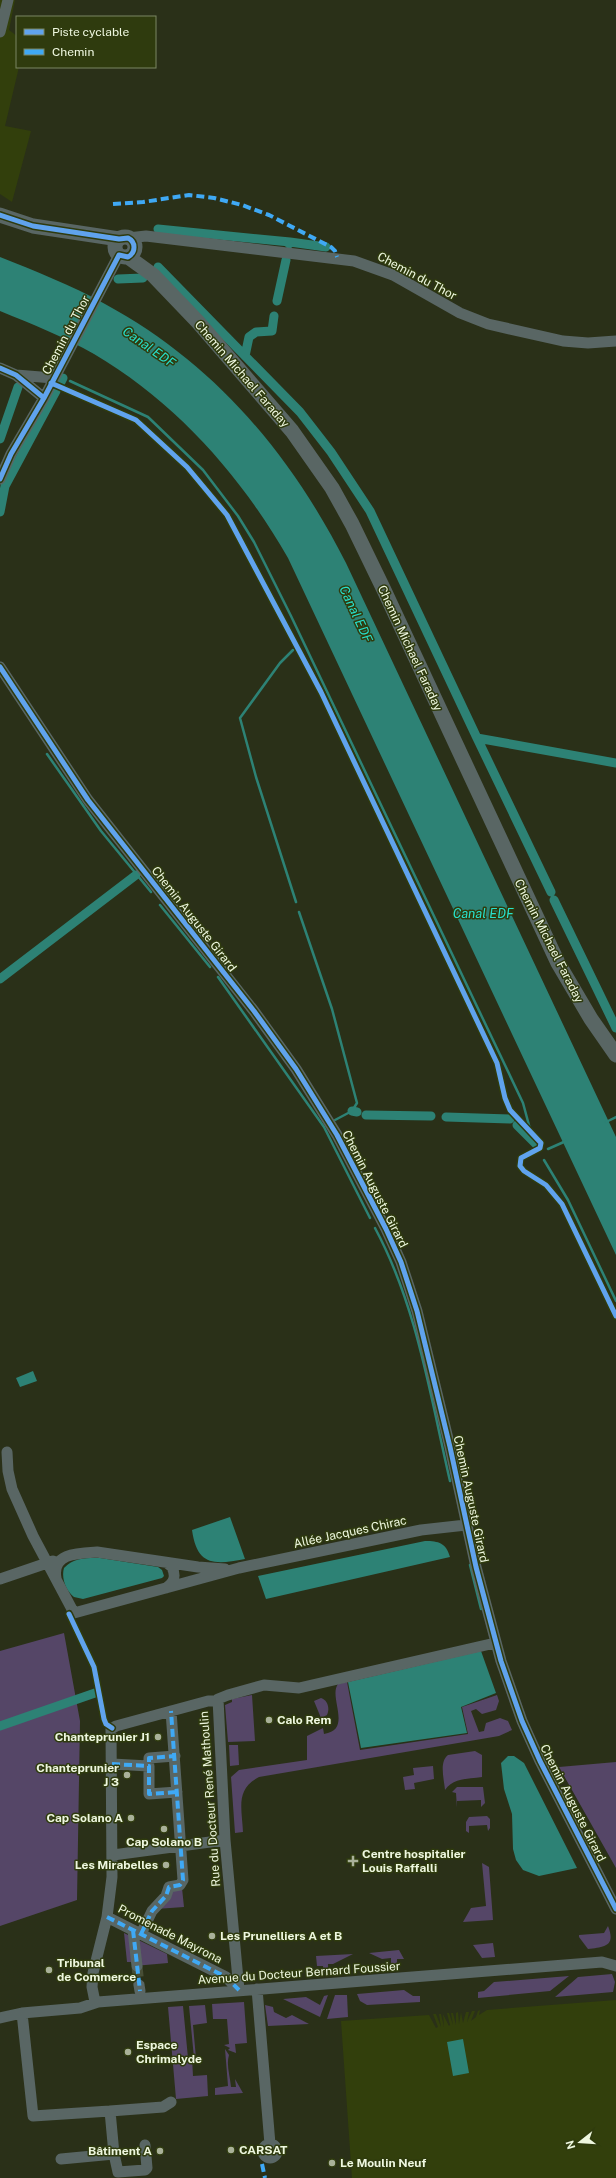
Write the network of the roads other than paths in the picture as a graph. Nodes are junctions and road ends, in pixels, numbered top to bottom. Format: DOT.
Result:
graph roads {
  1 [pos="8,0"];
  2 [pos="0,32"];
  3 [pos="0,215"];
  4 [pos="125,247"];
  5 [pos="616,341"];
  6 [pos="0,368"];
  7 [pos="16,375"];
  8 [pos="54,378"];
  9 [pos="44,398"];
  10 [pos="0,479"];
  11 [pos="0,667"];
  12 [pos="616,1055"];
  13 [pos="7,1452"];
  14 [pos="466,1525"];
  15 [pos="67,1556"];
  16 [pos="47,1563"];
  17 [pos="167,1563"];
  18 [pos="239,1568"];
  19 [pos="0,1579"];
  20 [pos="57,1581"];
  21 [pos="166,1588"];
  22 [pos="495,1644"];
  23 [pos="216,1701"];
  24 [pos="171,1711"];
  25 [pos="175,1756"];
  26 [pos="149,1762"];
  27 [pos="112,1764"];
  28 [pos="177,1792"];
  29 [pos="225,1840"];
  30 [pos="180,1846"];
  31 [pos="113,1855"];
  32 [pos="616,1910"];
  33 [pos="107,1917"];
  34 [pos="137,1932"];
  35 [pos="616,1956"];
  36 [pos="602,1962"];
  37 [pos="137,1966"];
  38 [pos="616,1966"];
  39 [pos="257,1989"];
  40 [pos="239,1990"];
  41 [pos="95,2002"];
  42 [pos="22,2013"];
  43 [pos="0,2018"];
  44 [pos="171,2102"];
  45 [pos="110,2111"];
  46 [pos="145,2145"];
  47 [pos="114,2154"];
  48 [pos="61,2159"];
  49 [pos="264,2161"];
  1 -- 2 [label="street"];
  3 -- 4 [label="main road"];
  4 -- 5 [label="street, Chemin du Thor"];
  4 -- 8 [label="street, Chemin du Thor"];
  4 -- 12 [label="main road, Chemin Michael Faraday"];
  6 -- 7 [label="street, Chemin du Thor"];
  7 -- 8 [label="street, Chemin du Thor"];
  7 -- 9 [label="street, Chemin du Thor"];
  8 -- 9 [label="street, Chemin du Thor"];
  9 -- 10 [label="street"];
  11 -- 14 [label="street, Chemin Auguste Girard"];
  13 -- 16 [label="street"];
  14 -- 18 [label="street, Allée Jacques Chirac"];
  14 -- 22 [label="street, Chemin Auguste Girard"];
  15 -- 16 [label="street, Allée Jacques Chirac"];
  15 -- 17 [label="street, Allée Jacques Chirac"];
  15 -- 20 [label="street"];
  16 -- 19 [label="street, Allée Jacques Chirac"];
  16 -- 20 [label="street"];
  17 -- 18 [label="street, Allée Jacques Chirac"];
  17 -- 21 [label="street"];
  18 -- 21 [label="street, Allée Jacques Chirac"];
  20 -- 21 [label="street, Allée Jacques Chirac"];
  22 -- 23 [label="street, Rue du Docteur René Mathoulin"];
  22 -- 32 [label="street, Chemin Auguste Girard"];
  23 -- 24 [label="street"];
  23 -- 29 [label="street, Rue du Docteur René Mathoulin"];
  24 -- 25 [label="street"];
  24 -- 27 [label="street"];
  25 -- 26 [label="street"];
  25 -- 28 [label="street"];
  27 -- 28 [label="street"];
  27 -- 31 [label="street"];
  28 -- 30 [label="street"];
  29 -- 30 [label="street"];
  29 -- 40 [label="street, Rue du Docteur René Mathoulin"];
  30 -- 31 [label="street"];
  30 -- 34 [label="street"];
  31 -- 33 [label="street"];
  33 -- 34 [label="street, Promenade Mayrona"];
  33 -- 41 [label="street"];
  34 -- 37 [label="street"];
  34 -- 40 [label="street, Promenade Mayrona"];
  35 -- 36 [label="street, Avenue du Docteur Bernard Foussier"];
  36 -- 38 [label="street, Avenue du Docteur Bernard Foussier"];
  36 -- 39 [label="street, Avenue du Docteur Bernard Foussier"];
  39 -- 40 [label="street, Avenue du Docteur Bernard Foussier"];
  39 -- 49 [label="street"];
  40 -- 41 [label="street, Avenue du Docteur Bernard Foussier"];
  41 -- 42 [label="street, Avenue du Docteur Bernard Foussier"];
  42 -- 43 [label="street, Avenue du Docteur Bernard Foussier"];
  42 -- 45 [label="street"];
  44 -- 45 [label="street"];
  45 -- 47 [label="street"];
  46 -- 47 [label="street"];
  47 -- 48 [label="street"];
}
